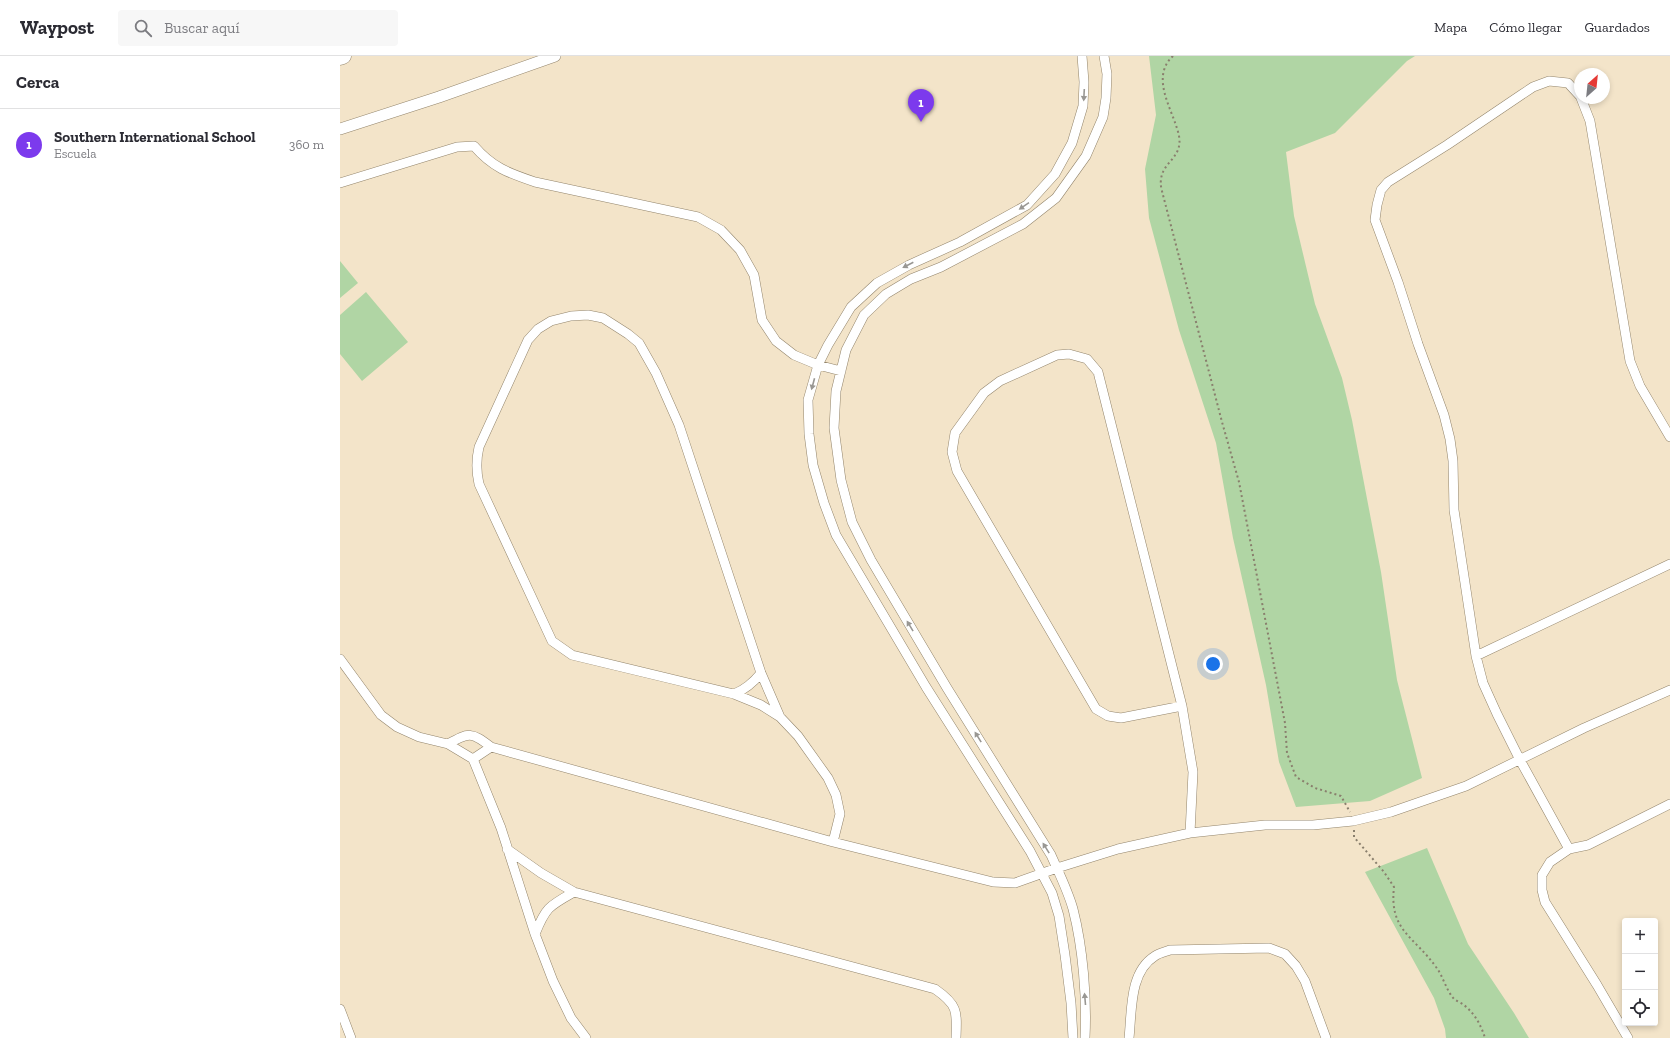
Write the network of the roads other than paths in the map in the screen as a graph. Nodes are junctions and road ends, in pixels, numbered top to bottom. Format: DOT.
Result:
graph roads {
  1 [pos="343,56"];
  2 [pos="555,56"];
  3 [pos="1082,56"];
  4 [pos="1104,56"];
  5 [pos="340,57"];
  6 [pos="1574,89"];
  7 [pos="1584,104"];
  8 [pos="340,129"];
  9 [pos="340,183"];
  10 [pos="818,365"];
  11 [pos="841,371"];
  12 [pos="1670,437"];
  13 [pos="1670,564"];
  14 [pos="1476,656"];
  15 [pos="341,661"];
  16 [pos="761,673"];
  17 [pos="1670,690"];
  18 [pos="734,694"];
  19 [pos="1182,706"];
  20 [pos="780,717"];
  21 [pos="448,744"];
  22 [pos="491,747"];
  23 [pos="473,759"];
  24 [pos="1520,760"];
  25 [pos="1670,804"];
  26 [pos="1190,833"];
  27 [pos="833,842"];
  28 [pos="507,849"];
  29 [pos="1569,849"];
  30 [pos="1057,868"];
  31 [pos="1043,874"];
  32 [pos="574,892"];
  33 [pos="535,934"];
  34 [pos="340,1009"];
  35 [pos="351,1038"];
  36 [pos="586,1038"];
  37 [pos="956,1038"];
  38 [pos="1073,1038"];
  39 [pos="1085,1038"];
  40 [pos="1129,1038"];
  41 [pos="1326,1038"];
  42 [pos="1628,1038"];
  1 -- 5 [label="highway"];
  2 -- 8 [label="street"];
  3 -- 10 [label="street, one-way"];
  4 -- 11 [label="street"];
  6 -- 14 [label="street"];
  7 -- 12 [label="street"];
  9 -- 10 [label="street"];
  10 -- 11 [label="street"];
  10 -- 31 [label="street, one-way"];
  30 -- 11 [label="street, one-way"];
  13 -- 14 [label="street"];
  14 -- 24 [label="street"];
  15 -- 21 [label="street"];
  16 -- 18 [label="street"];
  16 -- 18 [label="street"];
  16 -- 20 [label="street"];
  17 -- 24 [label="street"];
  18 -- 20 [label="street"];
  19 -- 19 [label="street"];
  19 -- 26 [label="street"];
  20 -- 27 [label="street"];
  21 -- 22 [label="street"];
  21 -- 23 [label="street"];
  22 -- 23 [label="street"];
  22 -- 27 [label="street"];
  23 -- 28 [label="street"];
  24 -- 26 [label="street"];
  24 -- 29 [label="street"];
  25 -- 29 [label="street"];
  26 -- 30 [label="street"];
  27 -- 31 [label="street"];
  28 -- 32 [label="street"];
  28 -- 33 [label="street"];
  29 -- 42 [label="street"];
  30 -- 31 [label="street"];
  39 -- 30 [label="street, one-way"];
  31 -- 38 [label="street"];
  32 -- 33 [label="street"];
  32 -- 37 [label="street"];
  33 -- 36 [label="street"];
  34 -- 35 [label="street"];
  40 -- 41 [label="street"];
}
